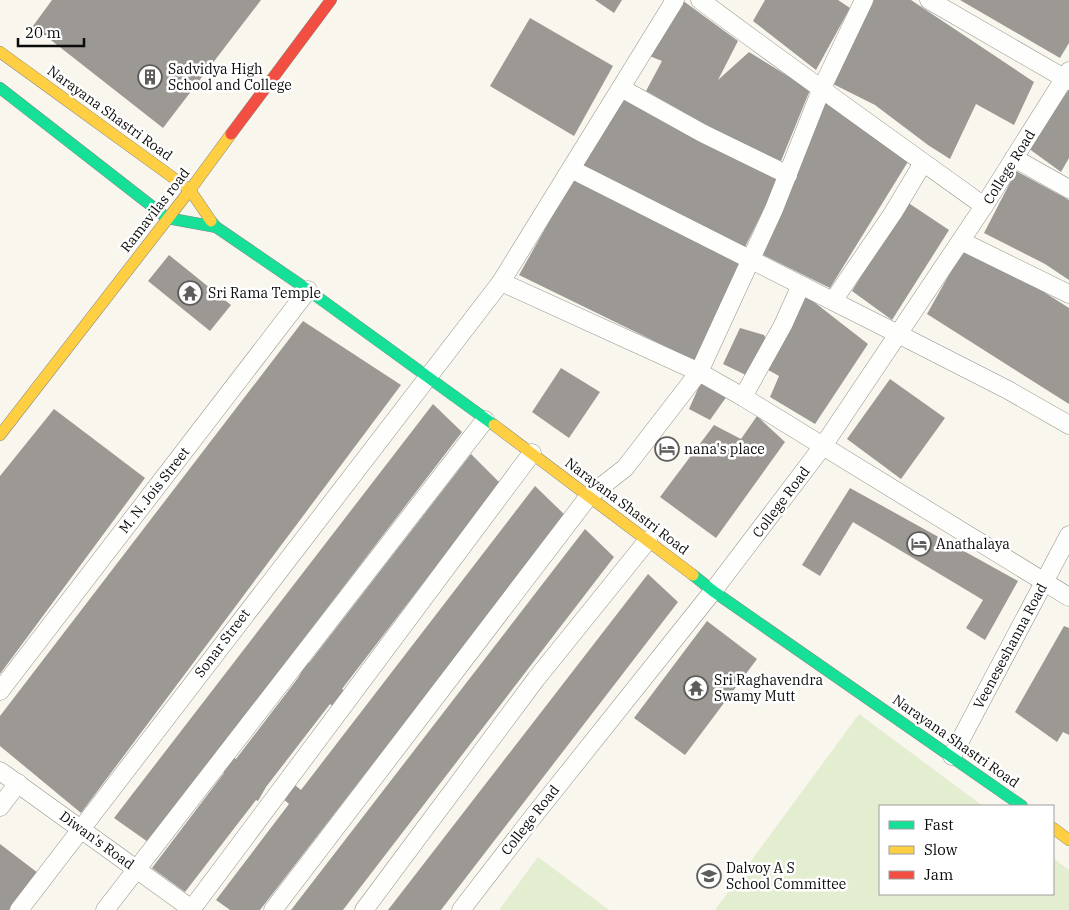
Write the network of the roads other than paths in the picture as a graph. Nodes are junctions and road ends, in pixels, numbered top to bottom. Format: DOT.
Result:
graph roads {
  1 [pos="331,0"];
  2 [pos="675,0"];
  3 [pos="700,0"];
  4 [pos="929,0"];
  5 [pos="859,2"];
  6 [pos="0,52"];
  7 [pos="1068,77"];
  8 [pos="0,88"];
  9 [pos="621,88"];
  10 [pos="821,90"];
  11 [pos="1014,158"];
  12 [pos="923,163"];
  13 [pos="571,169"];
  14 [pos="788,175"];
  15 [pos="1069,189"];
  16 [pos="190,190"];
  17 [pos="984,206"];
  18 [pos="168,218"];
  19 [pos="216,227"];
  20 [pos="961,240"];
  21 [pos="750,260"];
  22 [pos="501,282"];
  23 [pos="801,285"];
  24 [pos="308,290"];
  25 [pos="1069,294"];
  26 [pos="833,301"];
  27 [pos="898,334"];
  28 [pos="698,372"];
  29 [pos="426,377"];
  30 [pos="743,397"];
  31 [pos="485,420"];
  32 [pos="1069,425"];
  33 [pos="0,435"];
  34 [pos="823,446"];
  35 [pos="532,453"];
  36 [pos="589,496"];
  37 [pos="1069,535"];
  38 [pos="648,540"];
  39 [pos="1044,581"];
  40 [pos="713,591"];
  41 [pos="1069,596"];
  42 [pos="0,690"];
  43 [pos="952,756"];
  44 [pos="0,771"];
  45 [pos="18,783"];
  46 [pos="1021,805"];
  47 [pos="0,807"];
  48 [pos="81,828"];
  49 [pos="1054,829"];
  50 [pos="1069,840"];
  51 [pos="137,869"];
  52 [pos="19,910"];
  53 [pos="105,910"];
  54 [pos="192,910"];
  55 [pos="274,910"];
  56 [pos="364,910"];
  57 [pos="461,910"];
  1 -- 16 [label="street, Ramavilas road"];
  2 -- 9 [label="street, Sonar Street"];
  3 -- 10 [label="street"];
  4 -- 7 [label="street"];
  5 -- 10 [label="street"];
  6 -- 16 [label="street, Narayana Shastri Road"];
  7 -- 11 [label="street, College Road"];
  8 -- 18 [label="street, Narayana Shastri Road"];
  9 -- 13 [label="street, Sonar Street"];
  9 -- 14 [label="street"];
  10 -- 12 [label="street"];
  10 -- 14 [label="street"];
  11 -- 15 [label="street"];
  11 -- 17 [label="street, College Road"];
  12 -- 17 [label="street"];
  12 -- 26 [label="street"];
  13 -- 21 [label="street"];
  13 -- 22 [label="street, Sonar Street"];
  14 -- 21 [label="street"];
  16 -- 18 [label="street, Ramavilas road"];
  16 -- 19 [label="street, Narayana Shastri Road"];
  17 -- 20 [label="street, College Road"];
  18 -- 19 [label="street, Narayana Shastri Road"];
  18 -- 33 [label="street, Ramavilas road"];
  19 -- 24 [label="street, Narayana Shastri Road"];
  20 -- 25 [label="street"];
  20 -- 27 [label="street, College Road"];
  21 -- 23 [label="street"];
  21 -- 28 [label="street"];
  22 -- 28 [label="street"];
  22 -- 29 [label="street, Sonar Street"];
  23 -- 26 [label="street"];
  23 -- 30 [label="street"];
  24 -- 29 [label="street, Narayana Shastri Road"];
  24 -- 42 [label="street, M. N. Jois Street"];
  26 -- 27 [label="street"];
  27 -- 32 [label="street"];
  27 -- 34 [label="street, College Road"];
  28 -- 30 [label="street"];
  28 -- 36 [label="street"];
  29 -- 31 [label="street, Narayana Shastri Road"];
  29 -- 48 [label="street, Sonar Street"];
  30 -- 34 [label="street"];
  31 -- 35 [label="street, Narayana Shastri Road"];
  31 -- 51 [label="street"];
  34 -- 39 [label="street"];
  34 -- 40 [label="street, College Road"];
  35 -- 36 [label="street, Narayana Shastri Road"];
  35 -- 54 [label="street"];
  36 -- 38 [label="street, Narayana Shastri Road"];
  36 -- 55 [label="street"];
  37 -- 39 [label="street, Veeneseshanna Road"];
  38 -- 40 [label="street, Narayana Shastri Road"];
  38 -- 56 [label="street"];
  39 -- 41 [label="street"];
  39 -- 43 [label="street, Veeneseshanna Road"];
  40 -- 43 [label="street, Narayana Shastri Road"];
  40 -- 57 [label="street, College Road"];
  43 -- 46 [label="street, Narayana Shastri Road"];
  44 -- 45 [label="street, Diwan's Road"];
  45 -- 47 [label="street"];
  45 -- 48 [label="street, Diwan's Road"];
  48 -- 51 [label="street, Diwan's Road"];
  48 -- 52 [label="street, Sonar Street"];
  49 -- 50 [label="street"];
  51 -- 53 [label="street"];
  51 -- 54 [label="street, Diwan's Road"];
}
